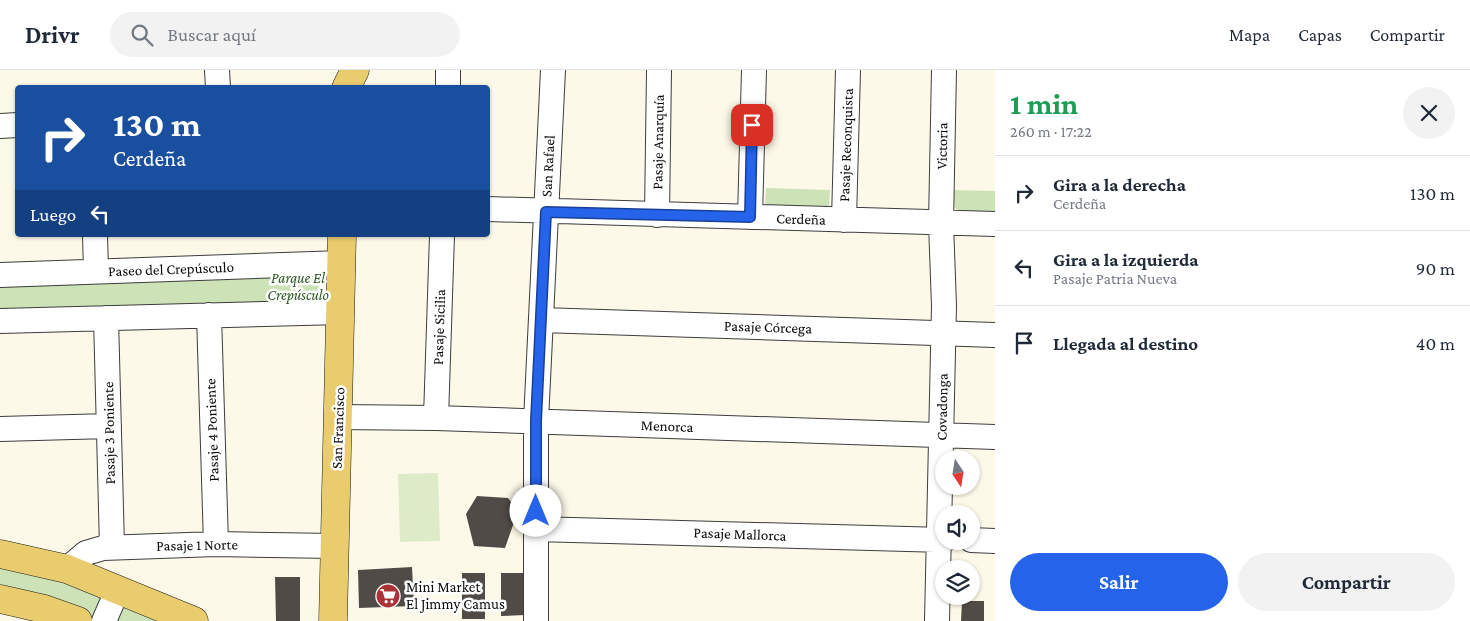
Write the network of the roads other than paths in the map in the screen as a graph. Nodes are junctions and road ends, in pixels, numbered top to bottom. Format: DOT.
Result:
graph roads {
  1 [pos="217,70"];
  2 [pos="355,70"];
  3 [pos="448,70"];
  4 [pos="553,70"];
  5 [pos="659,70"];
  6 [pos="754,70"];
  7 [pos="848,70"];
  8 [pos="944,70"];
  9 [pos="218,85"];
  10 [pos="348,85"];
  11 [pos="448,85"];
  12 [pos="15,125"];
  13 [pos="0,126"];
  14 [pos="490,209"];
  15 [pos="546,212"];
  16 [pos="657,215"];
  17 [pos="750,217"];
  18 [pos="844,220"];
  19 [pos="941,223"];
  20 [pos="995,224"];
  21 [pos="95,237"];
  22 [pos="342,237"];
  23 [pos="442,237"];
  24 [pos="342,263"];
  25 [pos="96,271"];
  26 [pos="0,275"];
  27 [pos="341,312"];
  28 [pos="209,315"];
  29 [pos="106,318"];
  30 [pos="541,320"];
  31 [pos="0,321"];
  32 [pos="944,333"];
  33 [pos="995,335"];
  34 [pos="338,417"];
  35 [pos="436,418"];
  36 [pos="536,421"];
  37 [pos="108,426"];
  38 [pos="0,429"];
  39 [pos="941,435"];
  40 [pos="995,437"];
  41 [pos="941,505"];
  42 [pos="536,528"];
  43 [pos="935,540"];
  44 [pos="980,540"];
  45 [pos="995,541"];
  46 [pos="216,544"];
  47 [pos="334,546"];
  48 [pos="112,547"];
  49 [pos="941,550"];
  50 [pos="0,554"];
  51 [pos="68,569"];
  52 [pos="118,589"];
  53 [pos="0,599"];
  54 [pos="78,621"];
  55 [pos="104,621"];
  56 [pos="194,621"];
  57 [pos="333,621"];
  58 [pos="536,621"];
  59 [pos="937,621"];
  1 -- 9 [label="street"];
  2 -- 10 [label="main road"];
  3 -- 11 [label="street"];
  4 -- 15 [label="street, San Rafael"];
  5 -- 16 [label="street, Pasaje Anarquía"];
  6 -- 17 [label="street"];
  7 -- 18 [label="street, Pasaje Reconquista"];
  8 -- 19 [label="street, Victoria"];
  12 -- 13 [label="street"];
  14 -- 15 [label="street, Cerdeña"];
  15 -- 16 [label="street, Cerdeña"];
  15 -- 30 [label="street, San Rafael"];
  16 -- 17 [label="street, Cerdeña"];
  17 -- 18 [label="street, Cerdeña"];
  18 -- 19 [label="street, Cerdeña"];
  19 -- 20 [label="street, Cerdeña"];
  19 -- 32 [label="street, Covadonga"];
  21 -- 25 [label="street"];
  22 -- 24 [label="main road, San Francisco"];
  23 -- 35 [label="street, Pasaje Sicilia"];
  24 -- 25 [label="street, Paseo del Crepúsculo"];
  24 -- 27 [label="main road, San Francisco"];
  25 -- 26 [label="street, Paseo del Crepúsculo"];
  27 -- 28 [label="street"];
  27 -- 34 [label="main road, San Francisco"];
  28 -- 29 [label="street"];
  28 -- 46 [label="street, Pasaje 4 Poniente"];
  29 -- 31 [label="street"];
  29 -- 37 [label="street, Pasaje 3 Poniente"];
  30 -- 32 [label="street, Pasaje Córcega"];
  30 -- 36 [label="street, San Rafael"];
  32 -- 33 [label="street, Pasaje Córcega"];
  32 -- 39 [label="street, Covadonga"];
  34 -- 35 [label="street, Menorca"];
  34 -- 47 [label="main road, San Francisco"];
  35 -- 36 [label="street, Menorca"];
  36 -- 39 [label="street, Menorca"];
  36 -- 42 [label="street, San Rafael"];
  37 -- 38 [label="street"];
  37 -- 48 [label="street, Pasaje 3 Poniente"];
  39 -- 40 [label="street, Menorca"];
  39 -- 41 [label="street, Covadonga"];
  42 -- 43 [label="street, Pasaje Mallorca"];
  42 -- 58 [label="street, San Rafael"];
  44 -- 45 [label="street"];
  46 -- 47 [label="street, Pasaje 1 Norte"];
  46 -- 48 [label="street, Pasaje 1 Norte"];
  47 -- 57 [label="main road, San Francisco"];
  48 -- 51 [label="street, Pasaje 1 Norte"];
  49 -- 59 [label="street, Covadonga"];
  50 -- 51 [label="main road"];
  51 -- 52 [label="main road"];
  52 -- 55 [label="street"];
  52 -- 56 [label="main road"];
  53 -- 54 [label="main road"];
}
